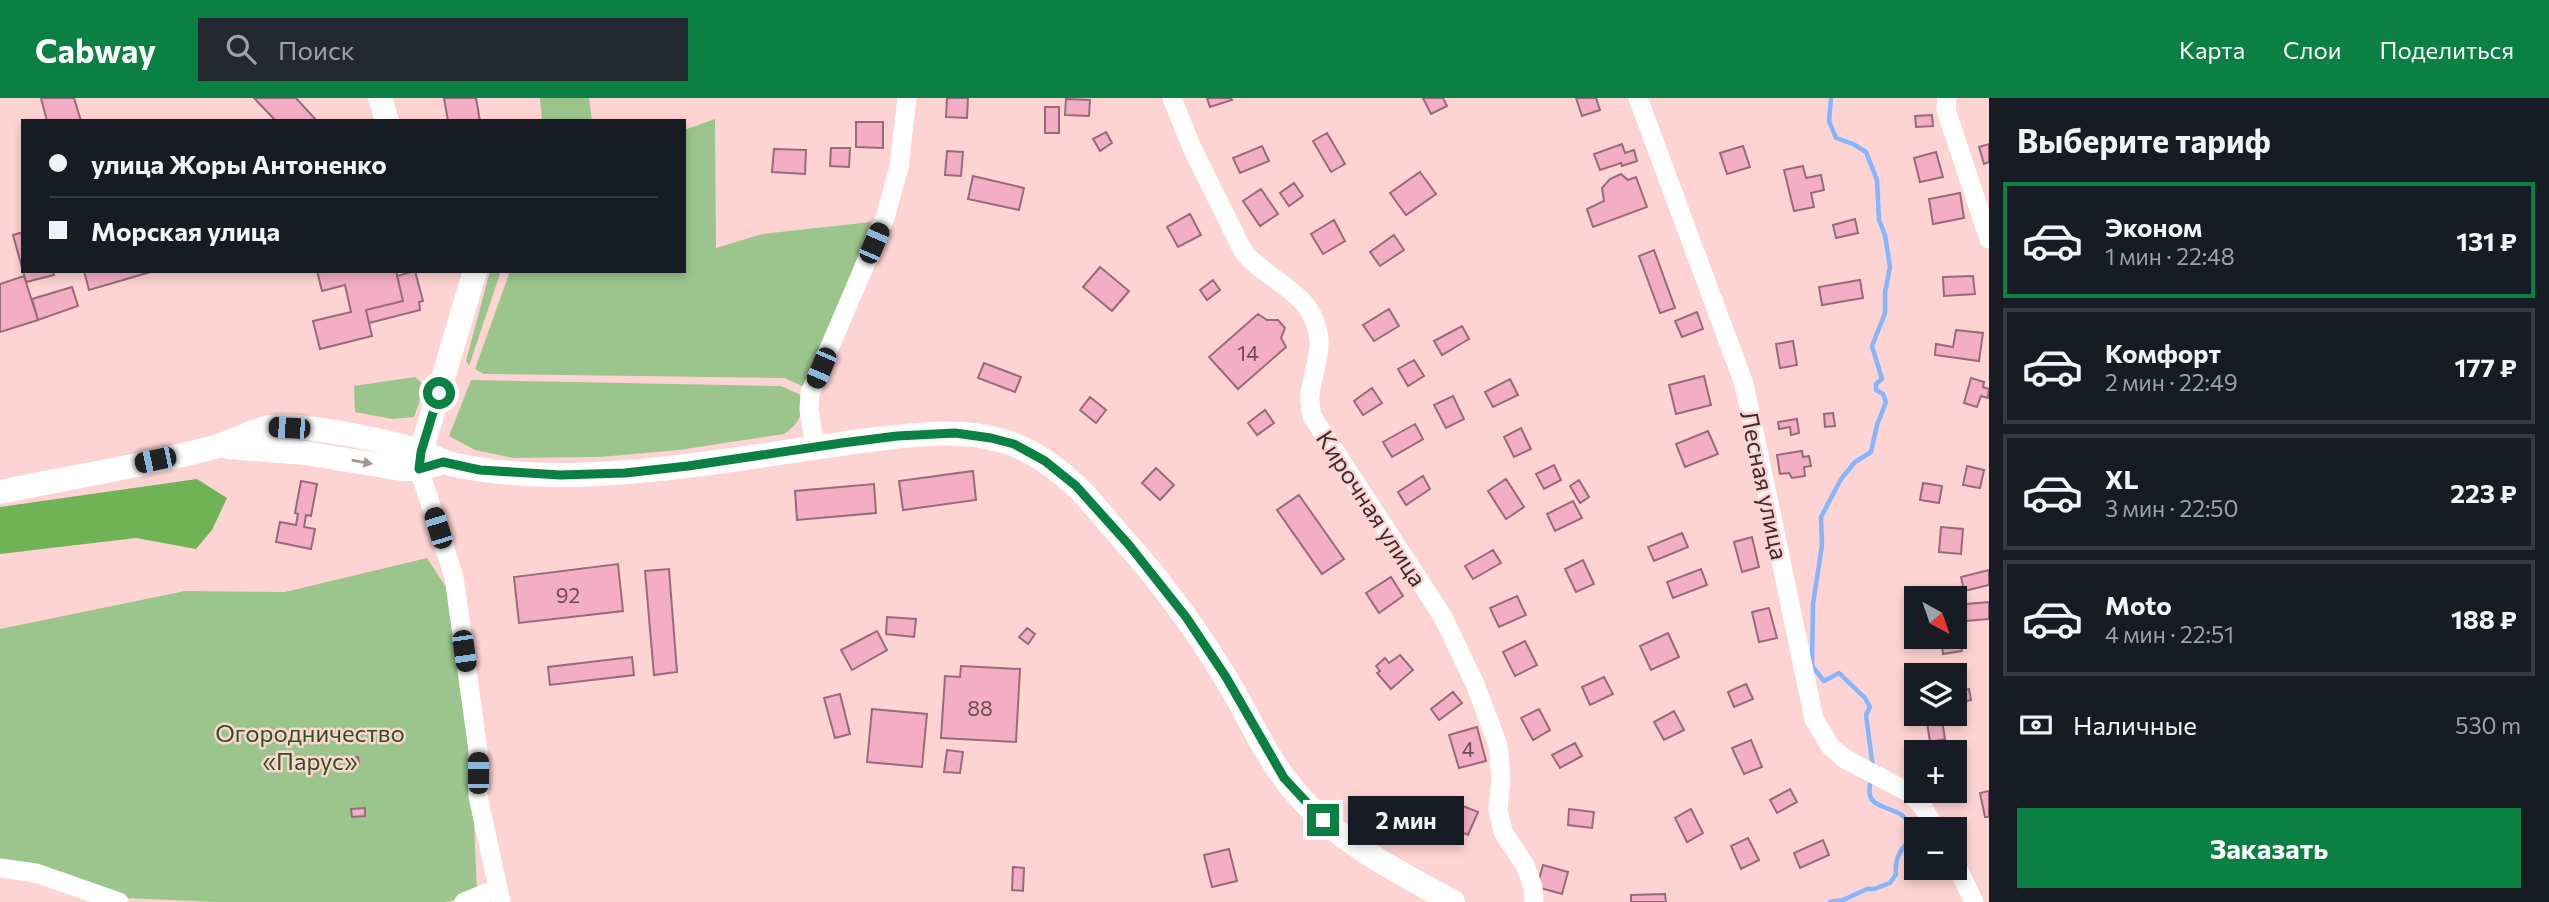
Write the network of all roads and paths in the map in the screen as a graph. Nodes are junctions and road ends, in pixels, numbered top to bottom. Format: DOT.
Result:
graph roads {
  1 [pos="380,98"];
  2 [pos="908,98"];
  3 [pos="1172,98"];
  4 [pos="1638,98"];
  5 [pos="1947,98"];
  6 [pos="386,119"];
  7 [pos="1989,239"];
  8 [pos="475,273"];
  9 [pos="816,447"];
  10 [pos="428,461"];
  11 [pos="0,492"];
  12 [pos="1929,817"];
  13 [pos="0,868"];
  14 [pos="1964,880"];
  15 [pos="499,895"];
  16 [pos="119,902"];
  17 [pos="464,902"];
  18 [pos="1453,902"];
  19 [pos="1534,902"];
  20 [pos="1974,902"];
  1 -- 6 [label="main road"];
  2 -- 9 [label="street"];
  3 -- 19 [label="street, Кирочная улица"];
  4 -- 12 [label="street, Лесная улица"];
  5 -- 7 [label="street"];
  8 -- 10 [label="main road"];
  9 -- 10 [label="main road"];
  9 -- 18 [label="main road"];
  10 -- 11 [label="main road"];
  10 -- 15 [label="street"];
  13 -- 16 [label="street"];
  14 -- 20 [label="street"];
  15 -- 17 [label="street"];
}
